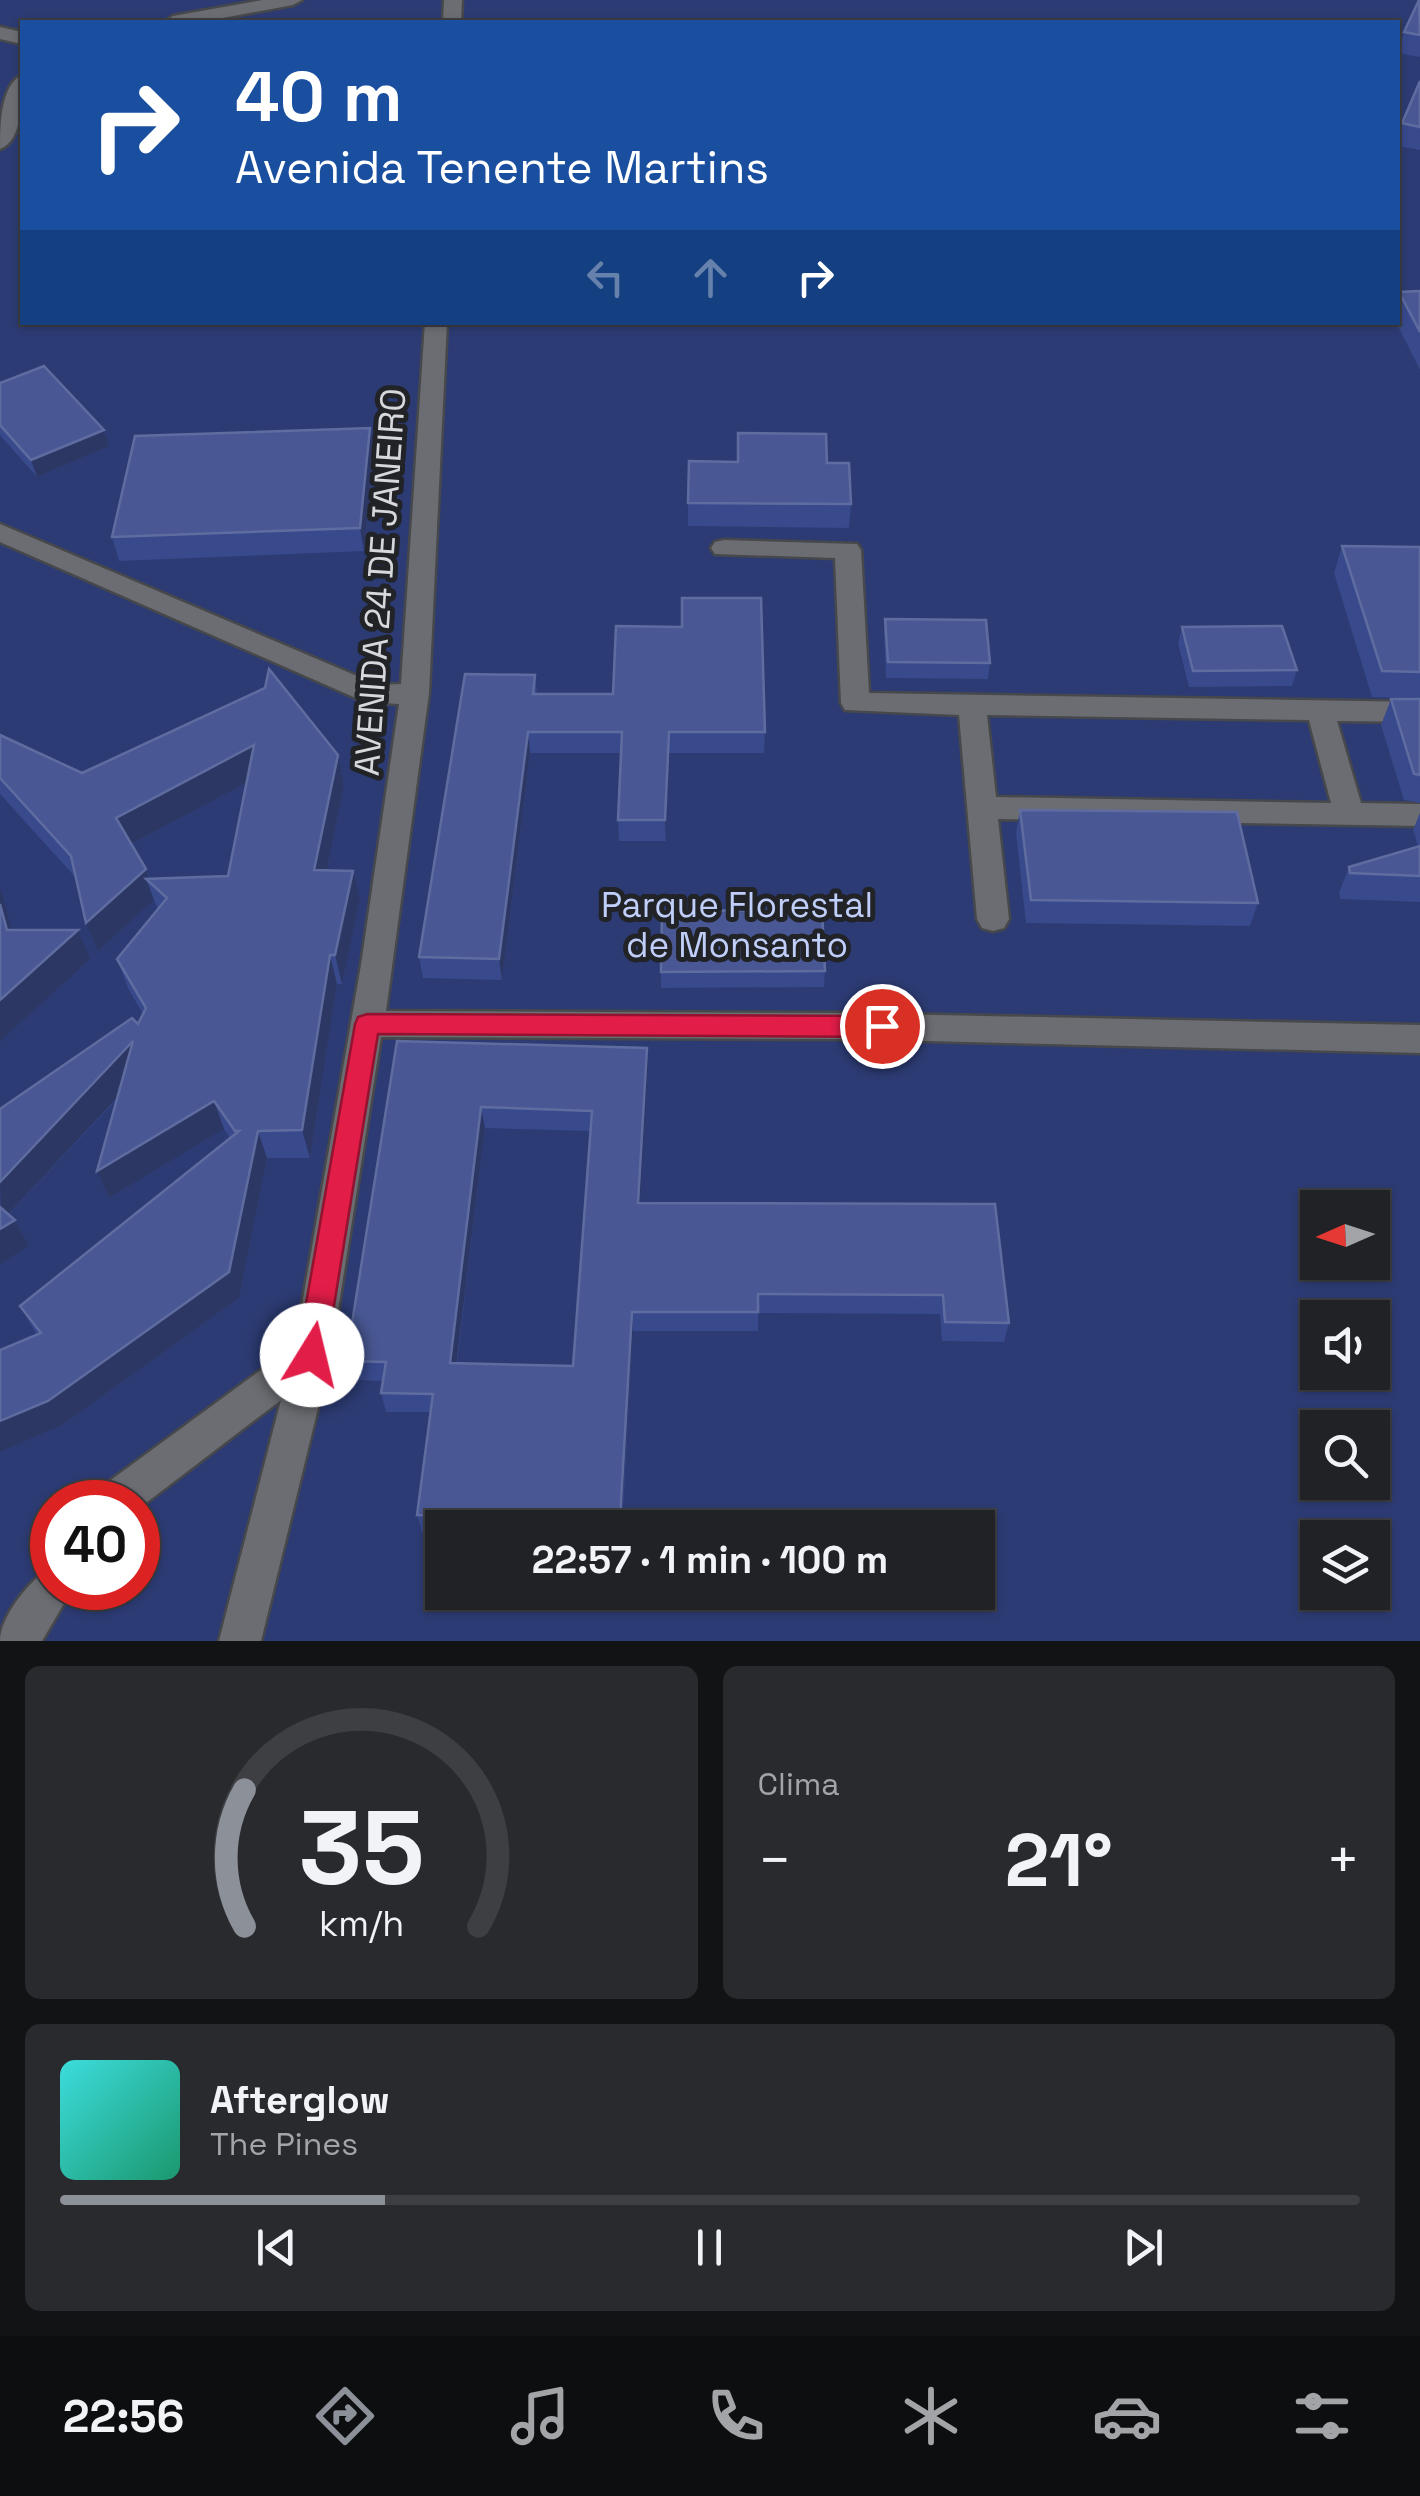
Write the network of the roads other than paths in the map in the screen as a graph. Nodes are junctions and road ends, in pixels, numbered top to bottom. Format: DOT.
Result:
graph roads {
  1 [pos="293,0"];
  2 [pos="183,20"];
  3 [pos="20,86"];
  4 [pos="0,143"];
  5 [pos="436,325"];
  6 [pos="0,532"];
  7 [pos="724,548"];
  8 [pos="416,692"];
  9 [pos="972,705"];
  10 [pos="1320,710"];
  11 [pos="1420,712"];
  12 [pos="982,808"];
  13 [pos="1349,814"];
  14 [pos="1420,816"];
  15 [pos="992,920"];
  16 [pos="367,1024"];
  17 [pos="1420,1040"];
  18 [pos="312,1355"];
  19 [pos="144,1480"];
  20 [pos="38,1610"];
  21 [pos="17,1641"];
  22 [pos="240,1641"];
  1 -- 2 [label="street"];
  3 -- 4 [label="street"];
  5 -- 8 [label="street, AVENIDA 24 DE JANEIRO"];
  6 -- 8 [label="street"];
  7 -- 9 [label="street"];
  8 -- 16 [label="street, AVENIDA 24 DE JANEIRO"];
  9 -- 10 [label="street"];
  9 -- 12 [label="street"];
  10 -- 11 [label="street"];
  10 -- 13 [label="street"];
  12 -- 13 [label="street"];
  12 -- 15 [label="street"];
  13 -- 14 [label="street"];
  16 -- 17 [label="street"];
  16 -- 18 [label="street, AVENIDA 24 DE JANEIRO"];
  18 -- 19 [label="street"];
  18 -- 22 [label="street, AVENIDA 24 DE JANEIRO"];
  20 -- 21 [label="street"];
}
